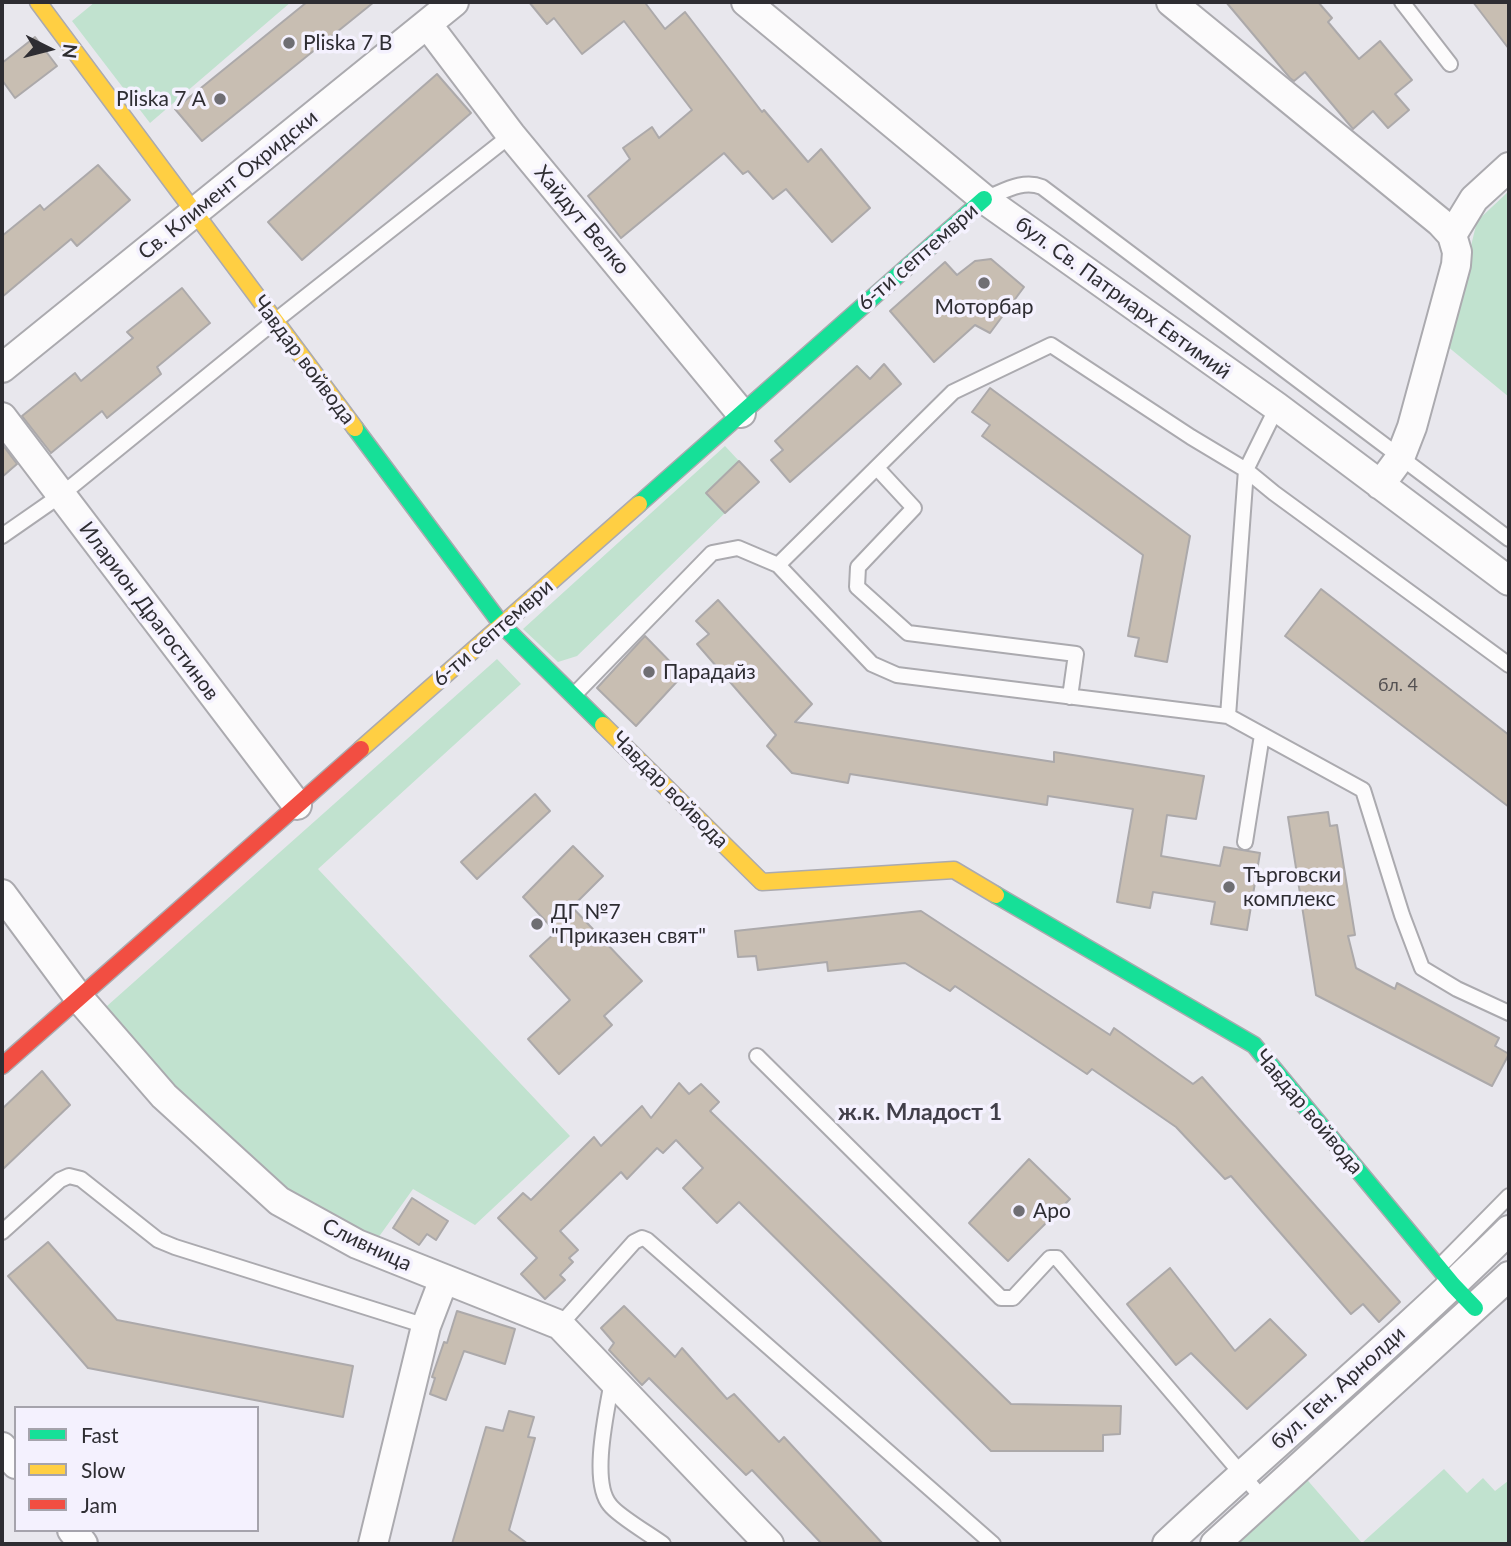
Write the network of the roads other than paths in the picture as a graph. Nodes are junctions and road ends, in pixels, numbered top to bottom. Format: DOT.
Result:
graph roads {
  1 [pos="38,2"];
  2 [pos="454,2"];
  3 [pos="746,2"];
  4 [pos="1171,2"];
  5 [pos="1402,2"];
  6 [pos="426,24"];
  7 [pos="1450,64"];
  8 [pos="511,135"];
  9 [pos="1509,167"];
  10 [pos="984,199"];
  11 [pos="194,212"];
  12 [pos="1452,235"];
  13 [pos="275,321"];
  14 [pos="2,368"];
  15 [pos="1277,407"];
  16 [pos="741,413"];
  17 [pos="2,417"];
  18 [pos="1400,457"];
  19 [pos="877,468"];
  20 [pos="1246,470"];
  21 [pos="1380,485"];
  22 [pos="61,495"];
  23 [pos="2,536"];
  24 [pos="1509,538"];
  25 [pos="778,565"];
  26 [pos="1509,581"];
  27 [pos="502,625"];
  28 [pos="1509,665"];
  29 [pos="574,694"];
  30 [pos="1070,697"];
  31 [pos="1228,716"];
  32 [pos="1262,734"];
  33 [pos="297,805"];
  34 [pos="1245,842"];
  35 [pos="2,894"];
  36 [pos="79,998"];
  37 [pos="1509,1013"];
  38 [pos="757,1056"];
  39 [pos="2,1066"];
  40 [pos="1509,1196"];
  41 [pos="1509,1230"];
  42 [pos="2,1232"];
  43 [pos="1446,1276"];
  44 [pos="1509,1276"];
  45 [pos="444,1279"];
  46 [pos="1475,1308"];
  47 [pos="560,1325"];
  48 [pos="426,1326"];
  49 [pos="612,1381"];
  50 [pos="2,1447"];
  51 [pos="14,1462"];
  52 [pos="1241,1474"];
  53 [pos="1263,1499"];
  54 [pos="373,1544"];
  55 [pos="663,1544"];
  56 [pos="769,1544"];
  57 [pos="993,1544"];
  58 [pos="1167,1544"];
  59 [pos="1215,1544"];
  1 -- 11 [label="street, Чавдар войвода"];
  2 -- 6 [label="street, Св. Климент Охридски"];
  3 -- 10 [label="street, бул. Св. Патриарх Евтимий"];
  4 -- 12 [label="street"];
  5 -- 7 [label="lane"];
  6 -- 8 [label="street, Хайдут Велко"];
  6 -- 11 [label="street, Св. Климент Охридски"];
  8 -- 13 [label="lane"];
  8 -- 16 [label="street, Хайдут Велко"];
  9 -- 12 [label="street"];
  10 -- 15 [label="street, бул. Св. Патриарх Евтимий"];
  10 -- 16 [label="street, 6-ти септември"];
  10 -- 18 [label="lane"];
  11 -- 13 [label="street, Чавдар войвода"];
  11 -- 14 [label="street, Св. Климент Охридски"];
  12 -- 18 [label="street"];
  13 -- 22 [label="lane"];
  13 -- 27 [label="street, Чавдар войвода"];
  15 -- 20 [label="lane"];
  15 -- 21 [label="street, бул. Св. Патриарх Евтимий"];
  16 -- 27 [label="street, 6-ти септември"];
  17 -- 22 [label="street, Иларион Драгостинов"];
  18 -- 21 [label="street"];
  18 -- 24 [label="lane"];
  19 -- 20 [label="lane"];
  19 -- 25 [label="lane"];
  19 -- 30 [label="lane"];
  20 -- 28 [label="lane"];
  20 -- 31 [label="lane"];
  21 -- 26 [label="street, бул. Св. Патриарх Евтимий"];
  22 -- 23 [label="lane"];
  22 -- 33 [label="street, Иларион Драгостинов"];
  25 -- 29 [label="lane"];
  25 -- 30 [label="lane"];
  27 -- 29 [label="street, Чавдар войвода"];
  27 -- 33 [label="street, 6-ти септември"];
  29 -- 43 [label="street, Чавдар войвода"];
  30 -- 31 [label="lane"];
  31 -- 32 [label="lane"];
  32 -- 34 [label="lane"];
  32 -- 37 [label="lane"];
  33 -- 36 [label="street, 6-ти септември"];
  35 -- 36 [label="street, Сливница"];
  36 -- 39 [label="street, 6-ти септември"];
  36 -- 45 [label="street, Сливница"];
  38 -- 52 [label="lane"];
  40 -- 43 [label="lane"];
  41 -- 43 [label="street, бул. Ген. Арнолди"];
  42 -- 48 [label="lane"];
  43 -- 46 [label="street, Чавдар войвода"];
  43 -- 52 [label="street, бул. Ген. Арнолди"];
  44 -- 46 [label="street, бул. Ген. Арнолди"];
  45 -- 47 [label="street, Сливница"];
  45 -- 48 [label="street"];
  46 -- 53 [label="street, бул. Ген. Арнолди"];
  47 -- 49 [label="street, Сливница"];
  47 -- 57 [label="lane"];
  48 -- 54 [label="street"];
  49 -- 55 [label="lane"];
  49 -- 56 [label="street, Сливница"];
  50 -- 51 [label="street"];
  52 -- 53 [label="lane"];
  52 -- 58 [label="street, бул. Ген. Арнолди"];
  53 -- 59 [label="street, бул. Ген. Арнолди"];
}
